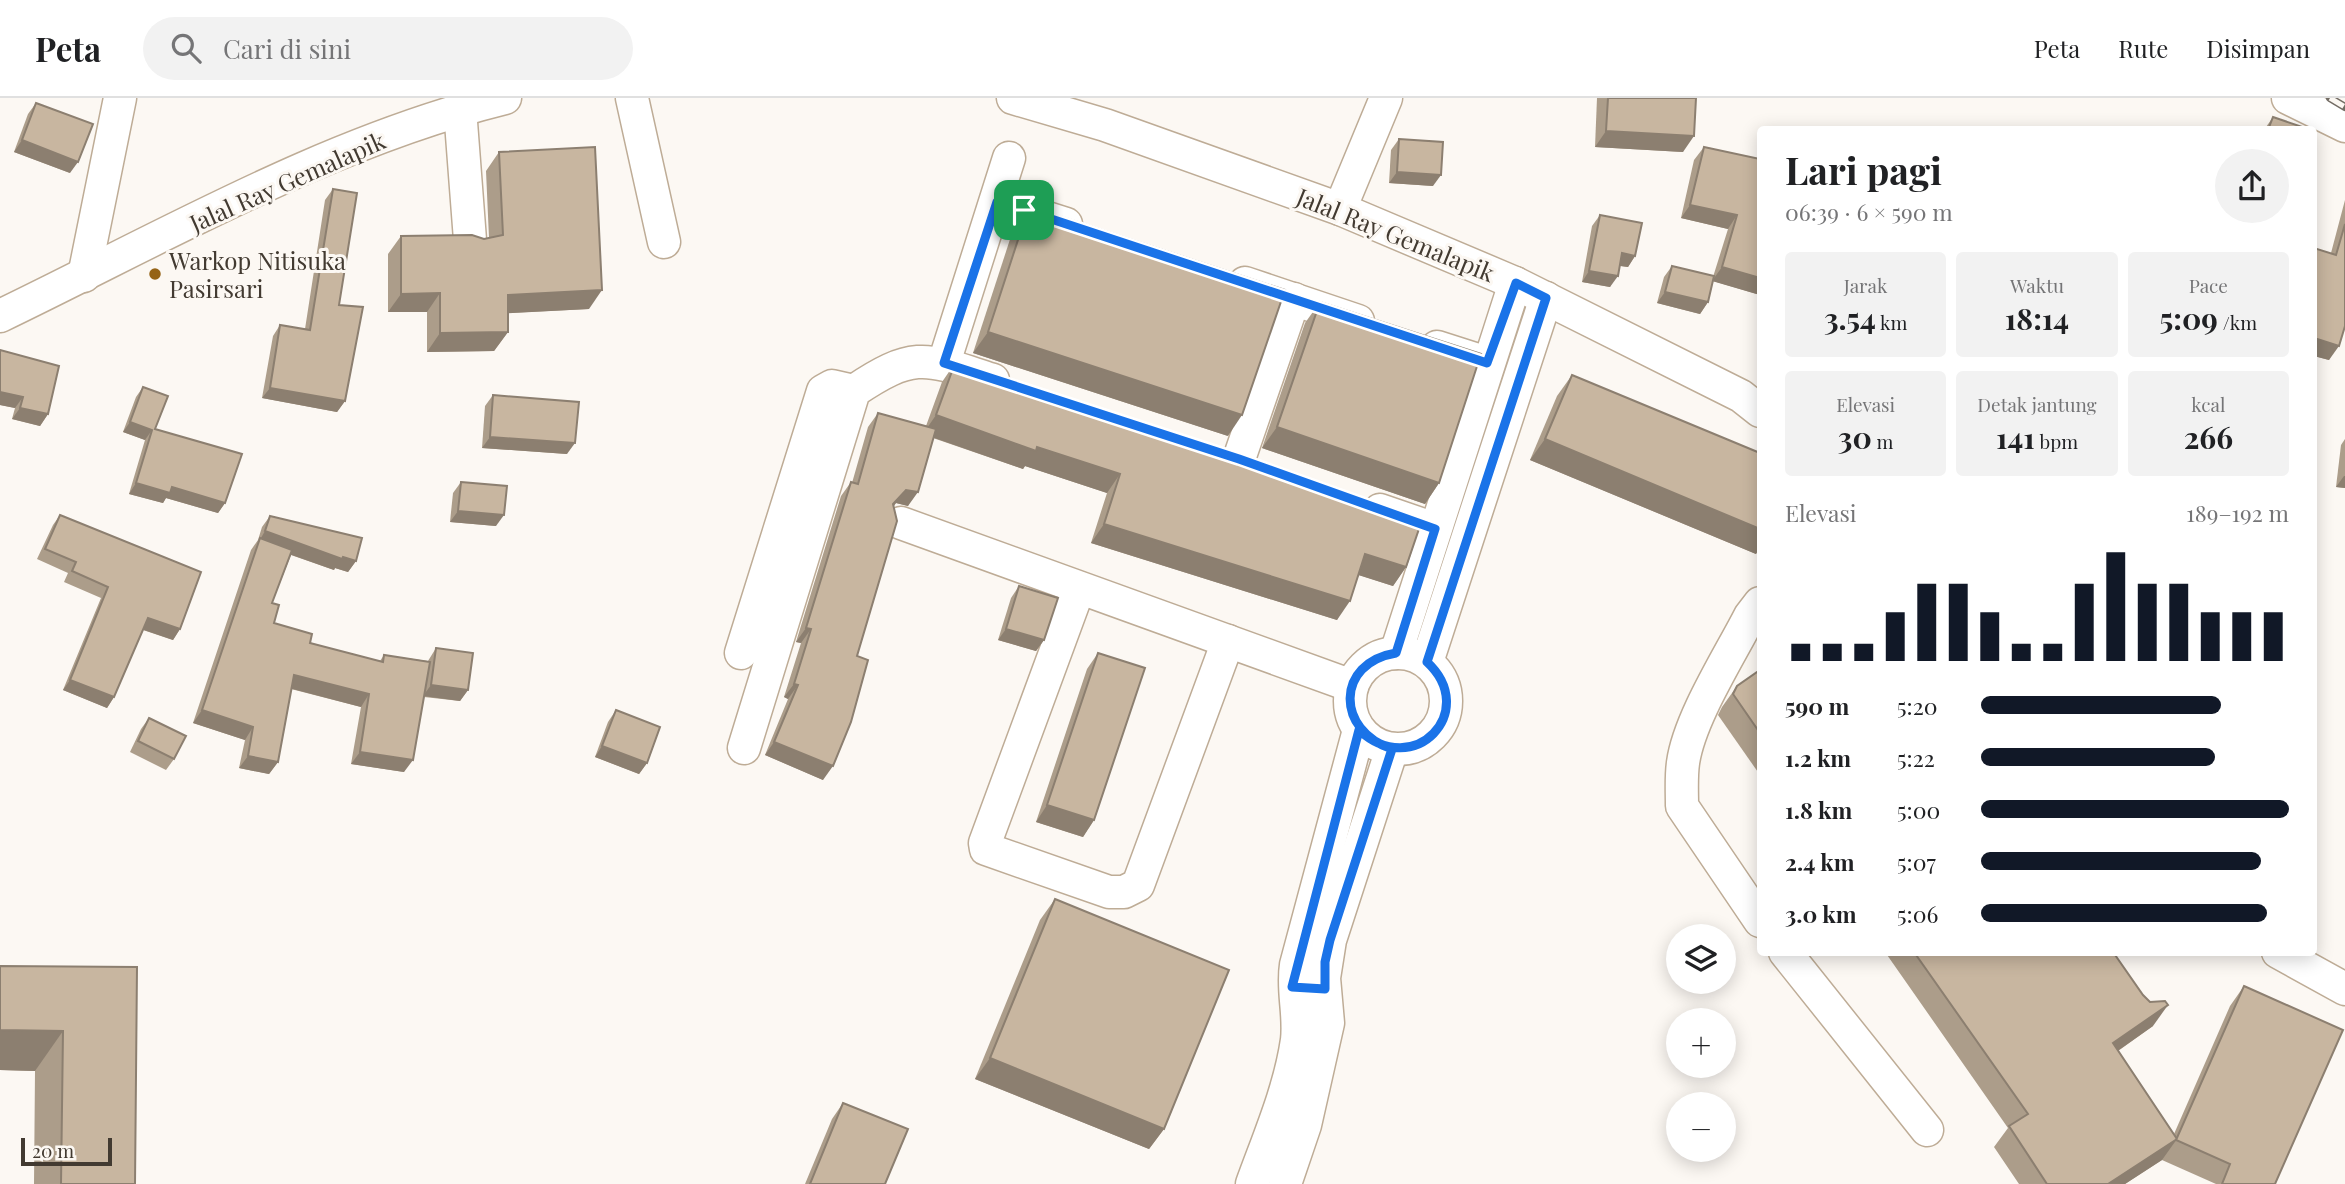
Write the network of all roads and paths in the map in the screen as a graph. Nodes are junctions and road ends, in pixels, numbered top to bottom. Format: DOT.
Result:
graph roads {
  1 [pos="120,98"];
  2 [pos="505,98"];
  3 [pos="632,98"];
  4 [pos="1013,98"];
  5 [pos="1386,98"];
  6 [pos="2288,98"];
  7 [pos="460,109"];
  8 [pos="1105,112"];
  9 [pos="2345,126"];
  10 [pos="1009,158"];
  11 [pos="997,202"];
  12 [pos="1340,209"];
  13 [pos="1098,234"];
  14 [pos="470,240"];
  15 [pos="664,242"];
  16 [pos="1216,273"];
  17 [pos="84,276"];
  18 [pos="1516,283"];
  19 [pos="1546,298"];
  20 [pos="1294,299"];
  21 [pos="0,316"];
  22 [pos="944,363"];
  23 [pos="1487,363"];
  24 [pos="1021,388"];
  25 [pos="854,391"];
  26 [pos="1757,409"];
  27 [pos="1239,460"];
  28 [pos="1357,501"];
  29 [pos="901,523"];
  30 [pos="1435,529"];
  31 [pos="1079,588"];
  32 [pos="1757,607"];
  33 [pos="1228,641"];
  34 [pos="741,653"];
  35 [pos="1396,653"];
  36 [pos="1427,662"];
  37 [pos="1352,686"];
  38 [pos="1359,730"];
  39 [pos="744,748"];
  40 [pos="1392,749"];
  41 [pos="1757,917"];
  42 [pos="1788,956"];
  43 [pos="2284,956"];
  44 [pos="1292,987"];
  45 [pos="1325,989"];
  46 [pos="2342,993"];
  47 [pos="1927,1130"];
  48 [pos="1252,1184"];
  49 [pos="1284,1184"];
  1 -- 17 [label="street"];
  2 -- 7 [label="street, Jalal Ray Gemalapik"];
  3 -- 15 [label="street"];
  4 -- 8 [label="street, Jalal Ray Gemalapik"];
  5 -- 12 [label="street"];
  6 -- 9 [label="street"];
  7 -- 14 [label="street"];
  7 -- 17 [label="street, Jalal Ray Gemalapik"];
  8 -- 12 [label="street, Jalal Ray Gemalapik"];
  10 -- 11 [label="street"];
  11 -- 13 [label="street"];
  11 -- 22 [label="street"];
  12 -- 18 [label="street, Jalal Ray Gemalapik"];
  16 -- 20 [label="street"];
  17 -- 21 [label="street, Jalal Ray Gemalapik"];
  18 -- 19 [label="street, Jalal Ray Gemalapik"];
  18 -- 23 [label="street"];
  19 -- 26 [label="street, Jalal Ray Gemalapik"];
  19 -- 36 [label="street"];
  20 -- 23 [label="street"];
  20 -- 27 [label="street"];
  22 -- 24 [label="street"];
  22 -- 25 [label="street"];
  23 -- 30 [label="street"];
  25 -- 34 [label="street"];
  25 -- 39 [label="street"];
  28 -- 30 [label="street"];
  29 -- 31 [label="street"];
  30 -- 35 [label="street"];
  31 -- 33 [label="street"];
  31 -- 33 [label="street"];
  32 -- 41 [label="street"];
  33 -- 37 [label="street"];
  35 -- 36 [label="street"];
  35 -- 37 [label="street"];
  36 -- 40 [label="street"];
  37 -- 38 [label="street"];
  38 -- 40 [label="street"];
  38 -- 44 [label="street"];
  40 -- 45 [label="street"];
  42 -- 47 [label="street"];
  43 -- 46 [label="street"];
  44 -- 45 [label="street"];
  44 -- 48 [label="street"];
  45 -- 49 [label="street"];
}
